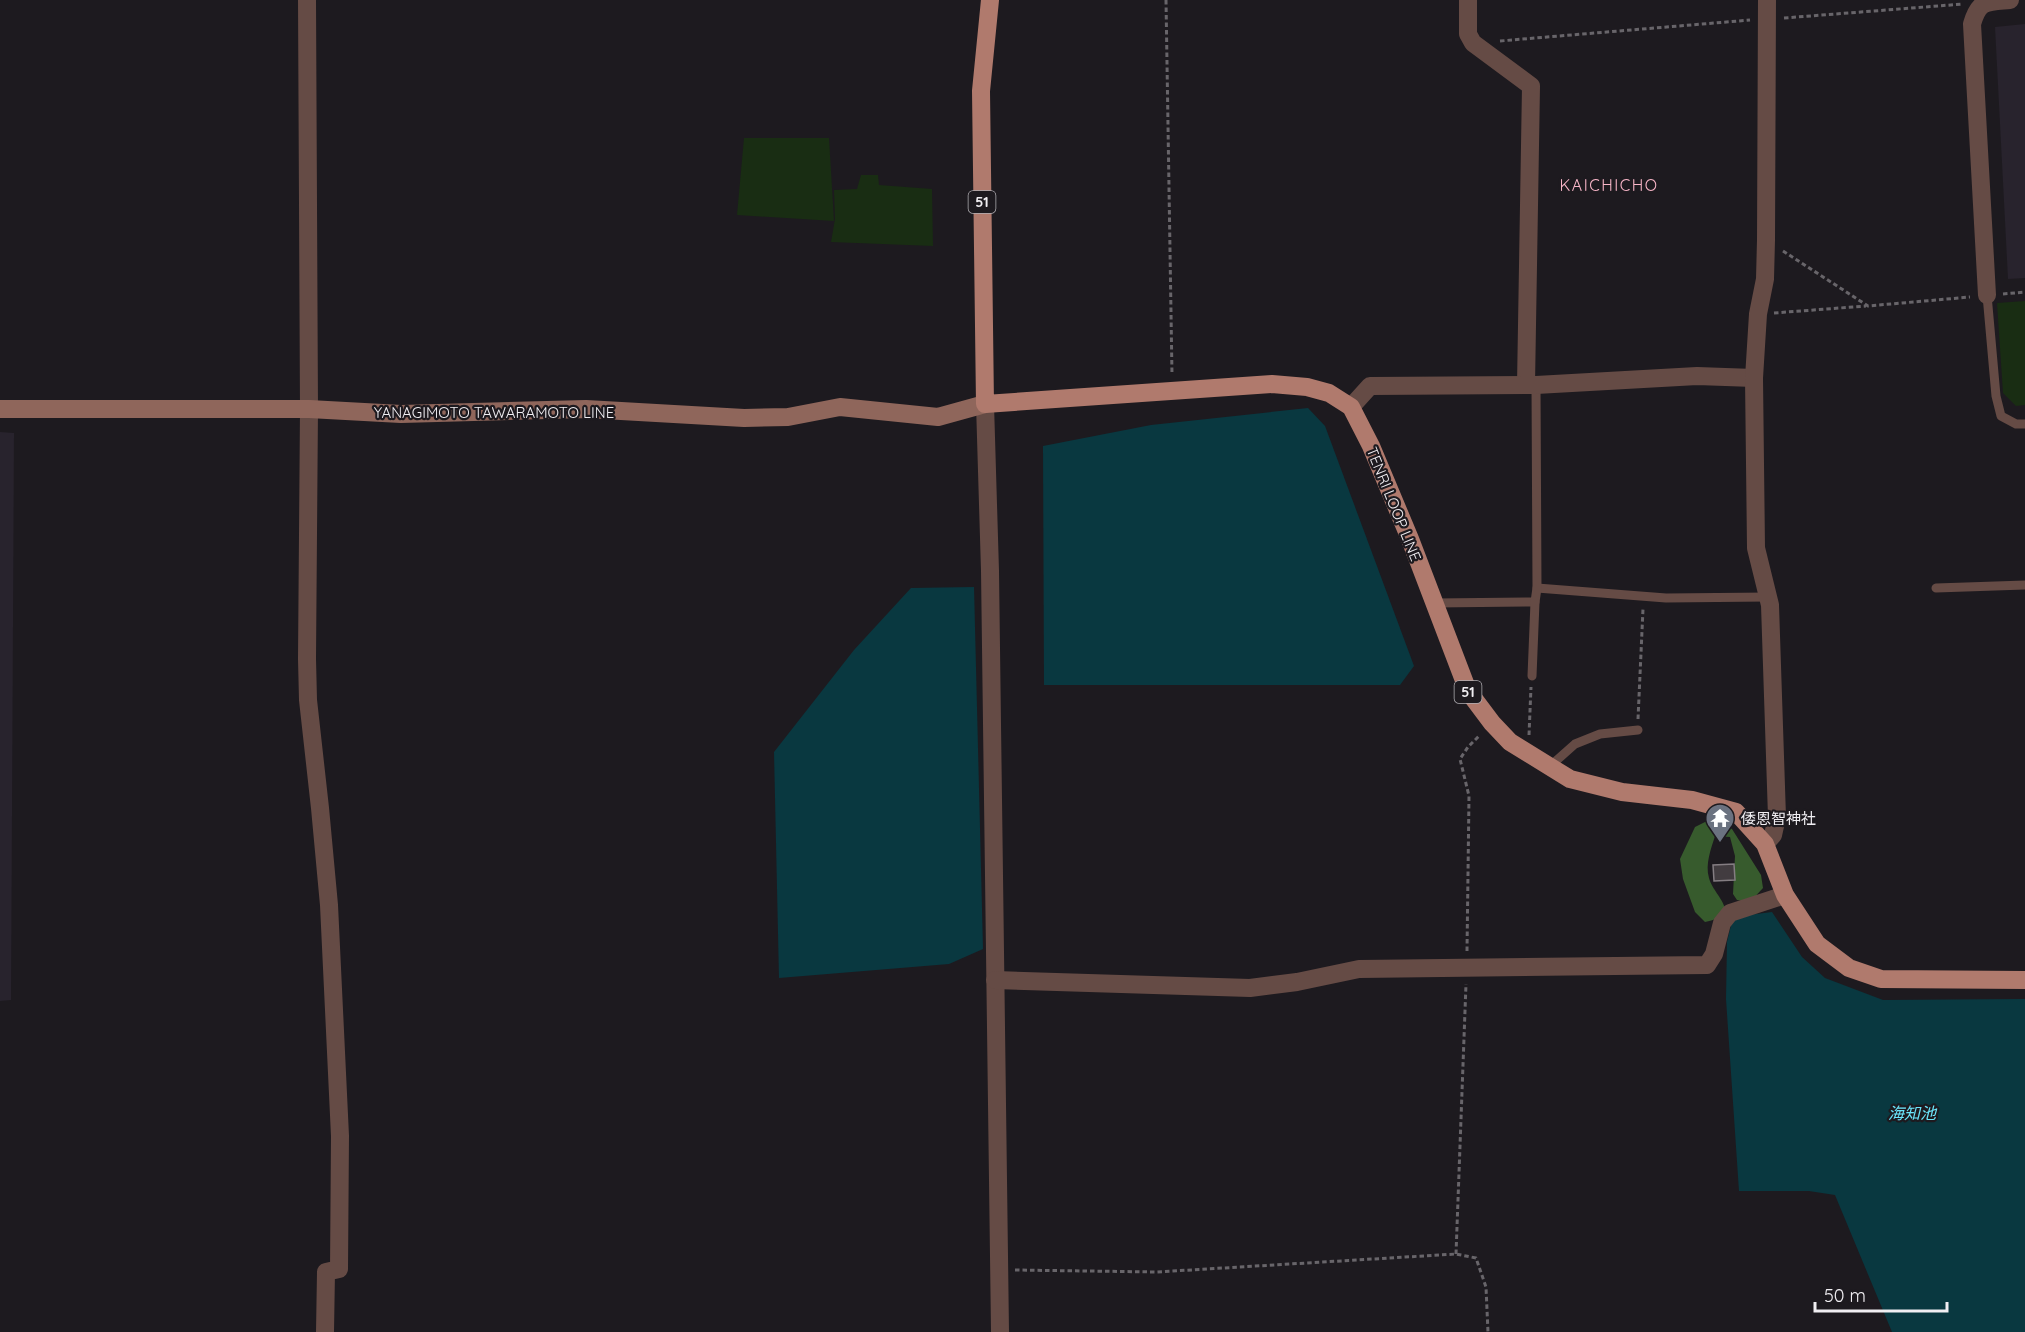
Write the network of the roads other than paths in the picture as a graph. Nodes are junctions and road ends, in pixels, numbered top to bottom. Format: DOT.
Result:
graph roads {
  1 [pos="308,0"];
  2 [pos="990,0"];
  3 [pos="1468,0"];
  4 [pos="1767,0"];
  5 [pos="2010,0"];
  6 [pos="1986,295"];
  7 [pos="1754,378"];
  8 [pos="1531,385"];
  9 [pos="985,404"];
  10 [pos="1352,407"];
  11 [pos="0,409"];
  12 [pos="309,409"];
  13 [pos="2025,424"];
  14 [pos="2025,585"];
  15 [pos="1537,588"];
  16 [pos="1936,588"];
  17 [pos="1768,597"];
  18 [pos="1535,602"];
  19 [pos="1435,603"];
  20 [pos="1532,676"];
  21 [pos="1638,730"];
  22 [pos="1549,767"];
  23 [pos="1765,844"];
  24 [pos="1785,896"];
  25 [pos="995,980"];
  26 [pos="2025,980"];
  27 [pos="325,1332"];
  28 [pos="1000,1332"];
  1 -- 12 [label="street"];
  2 -- 9 [label="main road, 51"];
  3 -- 8 [label="street"];
  4 -- 7 [label="street"];
  5 -- 6 [label="street"];
  6 -- 13 [label="lane"];
  7 -- 8 [label="street"];
  7 -- 17 [label="street"];
  8 -- 10 [label="street"];
  8 -- 15 [label="lane"];
  9 -- 10 [label="main road"];
  9 -- 12 [label="main road, YANAGIMOTO TAWARAMOTO LINE"];
  9 -- 25 [label="street"];
  10 -- 19 [label="main road, TENRI LOOP LINE / 51"];
  11 -- 12 [label="main road, YANAGIMOTO TAWARAMOTO LINE"];
  12 -- 27 [label="street"];
  14 -- 16 [label="lane"];
  15 -- 17 [label="lane"];
  15 -- 18 [label="lane"];
  17 -- 23 [label="street"];
  18 -- 19 [label="lane"];
  18 -- 20 [label="lane"];
  19 -- 22 [label="main road, TENRI LOOP LINE / 51"];
  21 -- 22 [label="lane"];
  22 -- 23 [label="main road, TENRI LOOP LINE / 51"];
  23 -- 24 [label="main road, TENRI LOOP LINE / 51"];
  24 -- 25 [label="street"];
  24 -- 26 [label="main road, TENRI LOOP LINE / 51"];
  25 -- 28 [label="street"];
}
